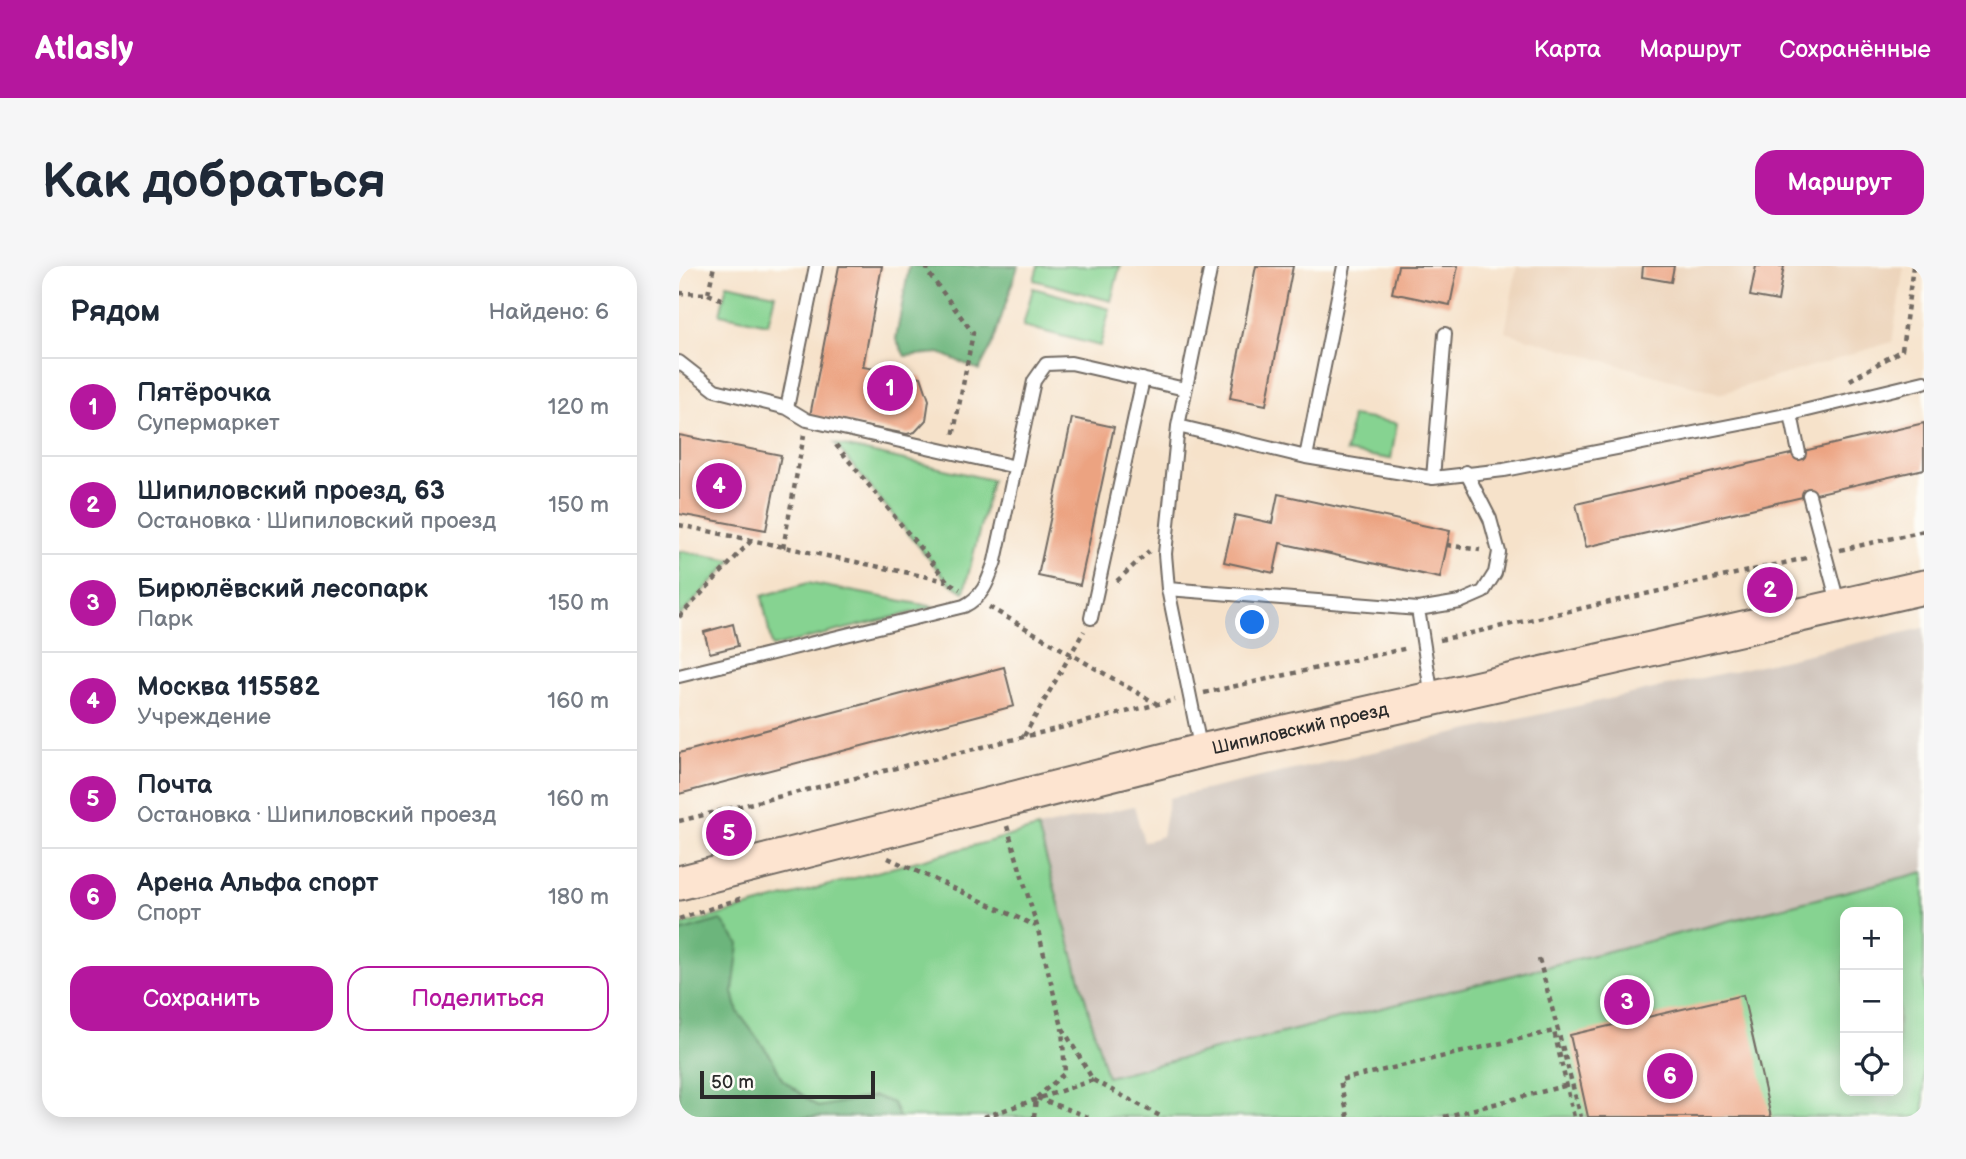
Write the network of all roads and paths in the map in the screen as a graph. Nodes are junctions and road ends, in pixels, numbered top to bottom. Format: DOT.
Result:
graph roads {
  1 [pos="714,266"];
  2 [pos="816,266"];
  3 [pos="928,266"];
  4 [pos="1211,266"];
  5 [pos="1344,266"];
  6 [pos="1913,266"];
  7 [pos="679,293"];
  8 [pos="708,294"];
  9 [pos="723,300"];
  10 [pos="1445,334"];
  11 [pos="679,362"];
  12 [pos="1143,379"];
  13 [pos="1847,382"];
  14 [pos="1924,382"];
  15 [pos="1185,389"];
  16 [pos="787,408"];
  17 [pos="1791,414"];
  18 [pos="807,420"];
  19 [pos="1178,426"];
  20 [pos="951,452"];
  21 [pos="1799,453"];
  22 [pos="1306,457"];
  23 [pos="1016,467"];
  24 [pos="1466,472"];
  25 [pos="1433,478"];
  26 [pos="1808,495"];
  27 [pos="679,525"];
  28 [pos="1924,531"];
  29 [pos="1167,533"];
  30 [pos="751,541"];
  31 [pos="1447,545"];
  32 [pos="783,548"];
  33 [pos="1499,552"];
  34 [pos="1823,554"];
  35 [pos="948,582"];
  36 [pos="1924,587"];
  37 [pos="1168,589"];
  38 [pos="977,600"];
  39 [pos="1095,601"];
  40 [pos="1839,606"];
  41 [pos="1418,609"];
  42 [pos="679,617"];
  43 [pos="1091,618"];
  44 [pos="1423,644"];
  45 [pos="1071,655"];
  46 [pos="679,676"];
  47 [pos="1189,696"];
  48 [pos="1433,701"];
  49 [pos="1157,704"];
  50 [pos="1024,736"];
  51 [pos="1201,751"];
  52 [pos="679,821"];
  53 [pos="1005,822"];
  54 [pos="880,855"];
  55 [pos="679,883"];
  56 [pos="1037,926"];
  57 [pos="1539,959"];
  58 [pos="1062,1027"];
  59 [pos="1093,1080"];
  60 [pos="1569,1085"];
  61 [pos="1036,1098"];
  62 [pos="984,1117"];
  63 [pos="1034,1117"];
  64 [pos="1088,1117"];
  65 [pos="1162,1117"];
  66 [pos="1348,1117"];
  67 [pos="1444,1117"];
  68 [pos="1574,1117"];
  69 [pos="1581,1117"];
  1 -- 8 [label="path"];
  2 -- 16 [label="lane"];
  3 -- 20 [label="path"];
  4 -- 15 [label="lane"];
  5 -- 22 [label="lane"];
  6 -- 13 [label="path"];
  7 -- 8 [label="path"];
  8 -- 9 [label="path"];
  10 -- 25 [label="lane"];
  11 -- 16 [label="lane"];
  12 -- 15 [label="lane"];
  12 -- 23 [label="lane"];
  12 -- 39 [label="lane"];
  14 -- 17 [label="lane"];
  15 -- 19 [label="lane"];
  16 -- 18 [label="lane"];
  17 -- 21 [label="lane"];
  17 -- 24 [label="lane"];
  18 -- 20 [label="lane"];
  18 -- 32 [label="path"];
  18 -- 35 [label="path"];
  19 -- 22 [label="lane"];
  19 -- 29 [label="lane"];
  20 -- 23 [label="lane"];
  22 -- 25 [label="lane"];
  23 -- 38 [label="lane"];
  24 -- 25 [label="lane"];
  24 -- 33 [label="lane"];
  26 -- 34 [label="lane"];
  27 -- 30 [label="path"];
  28 -- 34 [label="path"];
  29 -- 37 [label="lane"];
  29 -- 39 [label="path"];
  30 -- 32 [label="path"];
  30 -- 42 [label="path"];
  31 -- 33 [label="path"];
  32 -- 35 [label="path"];
  33 -- 41 [label="lane"];
  34 -- 40 [label="lane"];
  34 -- 44 [label="path"];
  35 -- 38 [label="path"];
  36 -- 40 [label="main road, Шипиловский проезд"];
  37 -- 41 [label="lane"];
  37 -- 47 [label="lane"];
  38 -- 45 [label="path"];
  38 -- 46 [label="lane"];
  39 -- 43 [label="lane"];
  40 -- 48 [label="main road, Шипиловский проезд"];
  41 -- 44 [label="lane"];
  43 -- 45 [label="path"];
  44 -- 47 [label="path"];
  44 -- 48 [label="lane"];
  45 -- 49 [label="path"];
  45 -- 50 [label="path"];
  47 -- 49 [label="path"];
  47 -- 51 [label="lane"];
  48 -- 51 [label="main road, Шипиловский проезд"];
  49 -- 50 [label="path"];
  50 -- 52 [label="path"];
  51 -- 55 [label="main road, Шипиловский проезд"];
  53 -- 56 [label="path"];
  54 -- 56 [label="path"];
  56 -- 58 [label="path"];
  57 -- 60 [label="path"];
  58 -- 59 [label="path"];
  58 -- 61 [label="path"];
  59 -- 61 [label="path"];
  59 -- 65 [label="path"];
  60 -- 66 [label="path"];
  60 -- 67 [label="path"];
  60 -- 68 [label="path"];
  60 -- 69 [label="path"];
  61 -- 62 [label="path"];
  61 -- 63 [label="path"];
  61 -- 64 [label="path"];
}
